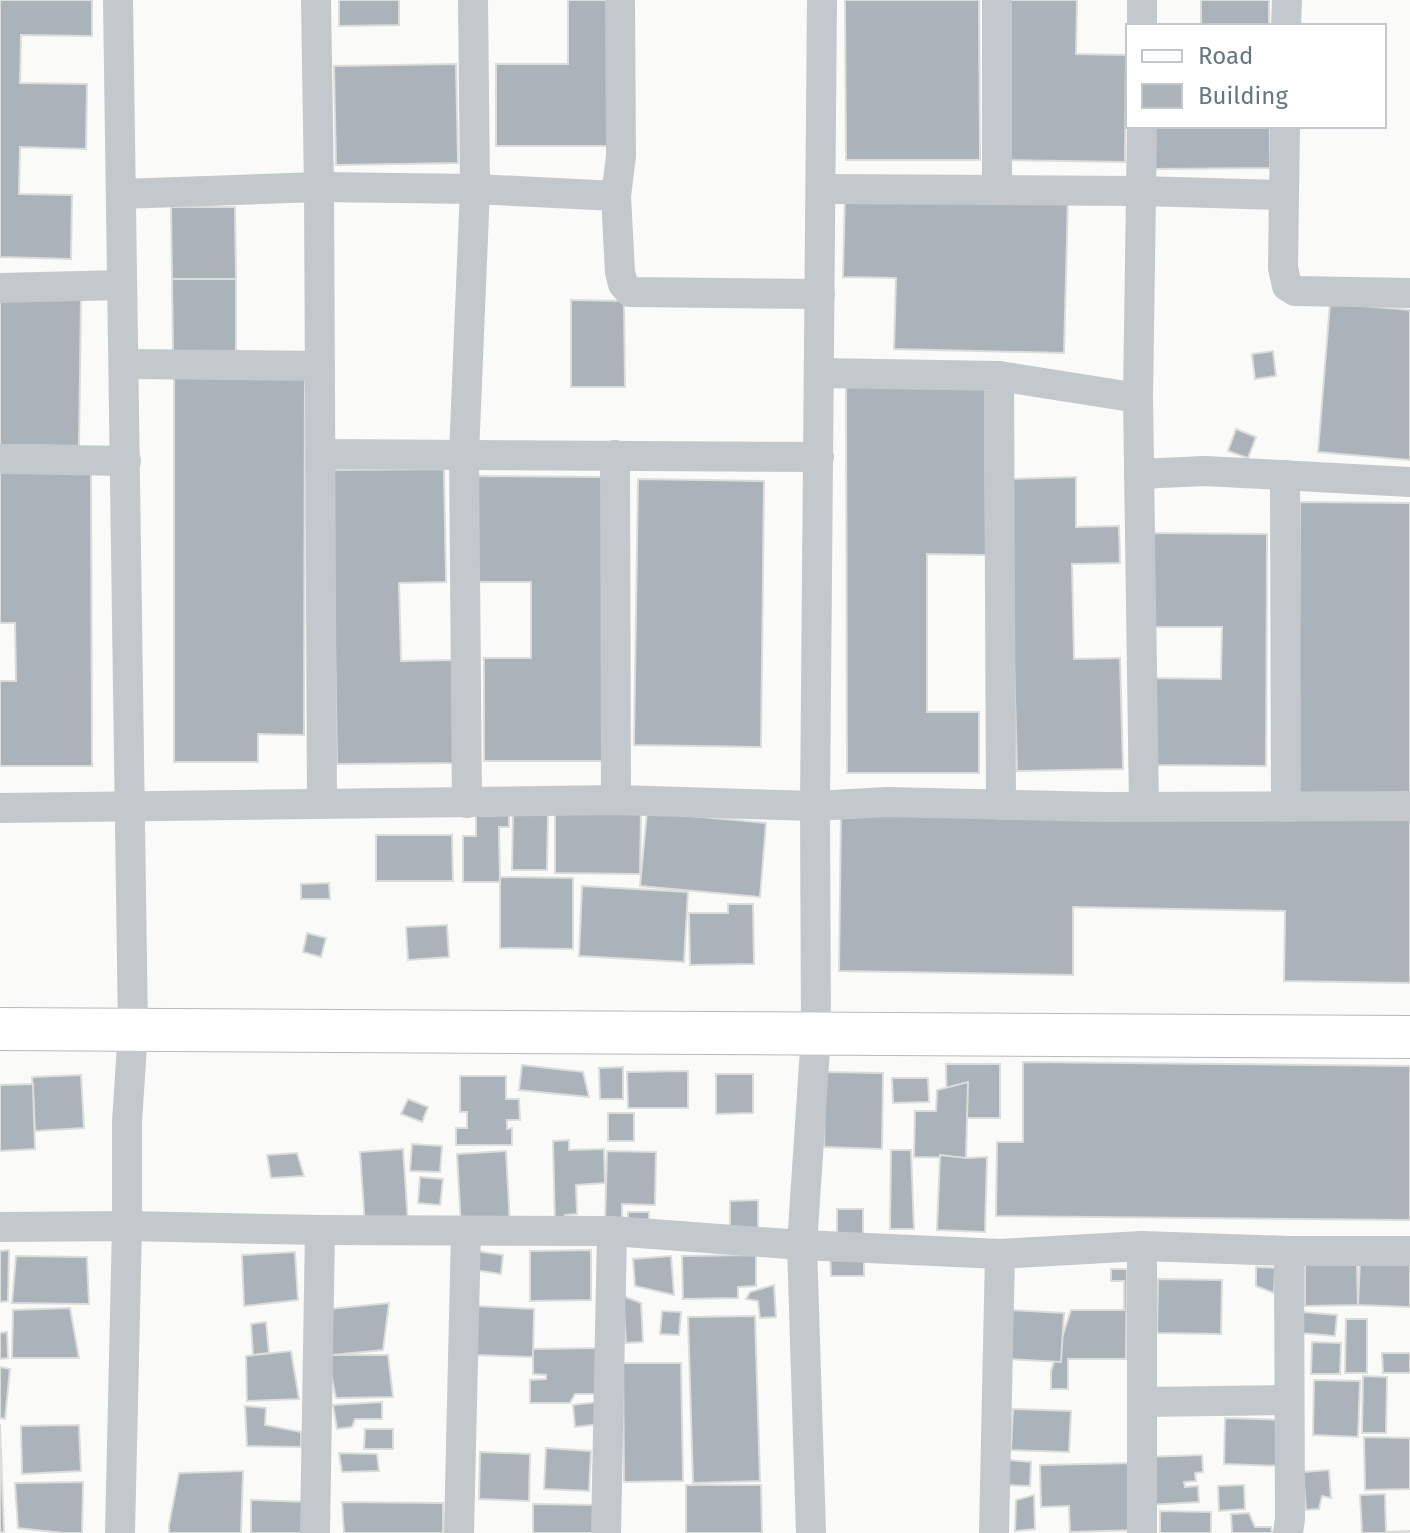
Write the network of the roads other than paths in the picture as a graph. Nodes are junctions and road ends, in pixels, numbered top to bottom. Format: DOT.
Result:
graph roads {
  1 [pos="118,0"];
  2 [pos="316,0"];
  3 [pos="473,0"];
  4 [pos="620,0"];
  5 [pos="822,0"];
  6 [pos="997,0"];
  7 [pos="1142,0"];
  8 [pos="1287,0"];
  9 [pos="1142,24"];
  10 [pos="1286,24"];
  11 [pos="1142,128"];
  12 [pos="1285,128"];
  13 [pos="319,187"];
  14 [pos="475,189"];
  15 [pos="821,189"];
  16 [pos="997,190"];
  17 [pos="1141,191"];
  18 [pos="121,194"];
  19 [pos="1284,195"];
  20 [pos="616,196"];
  21 [pos="122,285"];
  22 [pos="0,288"];
  23 [pos="1410,293"];
  24 [pos="820,294"];
  25 [pos="124,364"];
  26 [pos="320,366"];
  27 [pos="820,373"];
  28 [pos="999,376"];
  29 [pos="1138,398"];
  30 [pos="321,454"];
  31 [pos="464,455"];
  32 [pos="615,455"];
  33 [pos="819,457"];
  34 [pos="0,459"];
  35 [pos="126,461"];
  36 [pos="1139,474"];
  37 [pos="1285,475"];
  38 [pos="1410,482"];
  39 [pos="616,800"];
  40 [pos="322,803"];
  41 [pos="467,803"];
  42 [pos="1001,805"];
  43 [pos="815,806"];
  44 [pos="1410,806"];
  45 [pos="130,807"];
  46 [pos="1144,807"];
  47 [pos="1286,807"];
  48 [pos="0,808"];
  49 [pos="0,1029"];
  50 [pos="133,1030"];
  51 [pos="816,1034"];
  52 [pos="1410,1037"];
  53 [pos="127,1226"];
  54 [pos="0,1227"];
  55 [pos="320,1230"];
  56 [pos="466,1231"];
  57 [pos="612,1231"];
  58 [pos="802,1245"];
  59 [pos="1142,1246"];
  60 [pos="1289,1251"];
  61 [pos="1410,1251"];
  62 [pos="1000,1254"];
  63 [pos="1289,1400"];
  64 [pos="1142,1402"];
  65 [pos="120,1533"];
  66 [pos="315,1533"];
  67 [pos="459,1533"];
  68 [pos="606,1533"];
  69 [pos="811,1533"];
  70 [pos="994,1533"];
  71 [pos="1142,1533"];
  72 [pos="1288,1533"];
  1 -- 18 [label="street"];
  2 -- 13 [label="street"];
  3 -- 14 [label="street"];
  4 -- 20 [label="street"];
  5 -- 15 [label="street"];
  6 -- 16 [label="street"];
  7 -- 9 [label="street"];
  8 -- 10 [label="street"];
  11 -- 17 [label="street"];
  12 -- 19 [label="street"];
  13 -- 14 [label="street"];
  13 -- 18 [label="street"];
  13 -- 26 [label="street"];
  14 -- 20 [label="street"];
  14 -- 31 [label="street"];
  15 -- 16 [label="street"];
  15 -- 24 [label="street"];
  16 -- 17 [label="street"];
  17 -- 19 [label="street"];
  17 -- 29 [label="street"];
  18 -- 21 [label="street"];
  19 -- 23 [label="street"];
  20 -- 24 [label="street"];
  21 -- 22 [label="street"];
  21 -- 25 [label="street"];
  24 -- 27 [label="street"];
  25 -- 26 [label="street"];
  25 -- 35 [label="street"];
  26 -- 30 [label="street"];
  27 -- 28 [label="street"];
  27 -- 33 [label="street"];
  28 -- 29 [label="street"];
  28 -- 42 [label="street"];
  29 -- 36 [label="street"];
  30 -- 31 [label="street"];
  30 -- 40 [label="street"];
  31 -- 32 [label="street"];
  31 -- 41 [label="street"];
  32 -- 33 [label="street"];
  32 -- 39 [label="street"];
  33 -- 43 [label="street"];
  34 -- 35 [label="street"];
  35 -- 45 [label="street"];
  36 -- 37 [label="street"];
  36 -- 46 [label="street"];
  37 -- 38 [label="street"];
  37 -- 47 [label="street"];
  39 -- 41 [label="street"];
  39 -- 43 [label="street"];
  40 -- 41 [label="street"];
  40 -- 45 [label="street"];
  42 -- 43 [label="street"];
  42 -- 46 [label="street"];
  43 -- 51 [label="street"];
  44 -- 47 [label="street"];
  45 -- 48 [label="street"];
  45 -- 50 [label="street"];
  46 -- 47 [label="street"];
  49 -- 50 [label="main road"];
  50 -- 51 [label="main road"];
  50 -- 53 [label="street"];
  51 -- 52 [label="main road"];
  51 -- 58 [label="street"];
  53 -- 54 [label="street"];
  53 -- 55 [label="street"];
  53 -- 65 [label="street"];
  55 -- 56 [label="street"];
  55 -- 66 [label="street"];
  56 -- 57 [label="street"];
  56 -- 67 [label="street"];
  57 -- 58 [label="street"];
  57 -- 68 [label="street"];
  58 -- 62 [label="street"];
  58 -- 69 [label="street"];
  59 -- 60 [label="street"];
  59 -- 62 [label="street"];
  59 -- 64 [label="street"];
  60 -- 61 [label="street"];
  60 -- 63 [label="street"];
  62 -- 70 [label="street"];
  63 -- 64 [label="street"];
  63 -- 72 [label="street"];
  64 -- 71 [label="street"];
}
